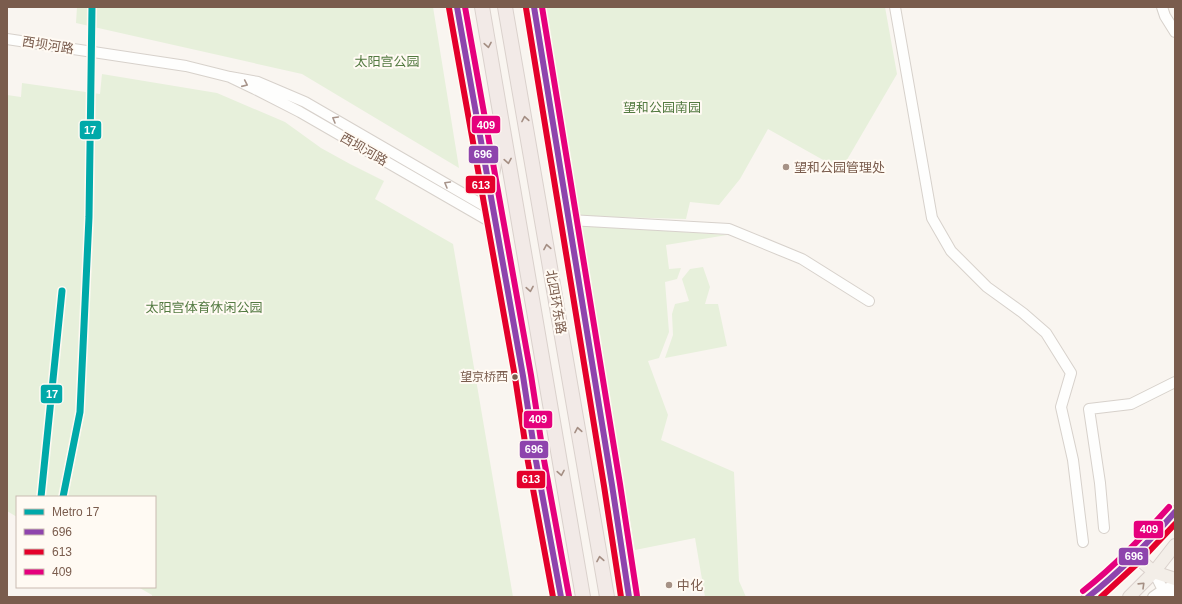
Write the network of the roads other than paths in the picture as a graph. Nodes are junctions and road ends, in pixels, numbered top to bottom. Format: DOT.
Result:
graph roads {
  1 [pos="457,7"];
  2 [pos="482,7"];
  3 [pos="505,7"];
  4 [pos="534,7"];
  5 [pos="895,7"];
  6 [pos="1162,7"];
  7 [pos="1175,32"];
  8 [pos="7,39"];
  9 [pos="230,77"];
  10 [pos="502,123"];
  11 [pos="489,190"];
  12 [pos="493,211"];
  13 [pos="569,220"];
  14 [pos="496,225"];
  15 [pos="869,301"];
  16 [pos="1175,382"];
  17 [pos="1175,512"];
  18 [pos="1104,528"];
  19 [pos="1149,541"];
  20 [pos="1083,542"];
  21 [pos="1175,545"];
  22 [pos="1135,556"];
  23 [pos="1172,556"];
  24 [pos="1154,572"];
  25 [pos="1175,579"];
  26 [pos="1175,585"];
  27 [pos="1163,590"];
  28 [pos="1175,593"];
  29 [pos="562,597"];
  30 [pos="583,597"];
  31 [pos="607,597"];
  32 [pos="629,597"];
  33 [pos="1088,597"];
  34 [pos="1129,597"];
  35 [pos="1153,597"];
  1 -- 11 [label="street"];
  2 -- 10 [label="highway, 北四环东路, one-way"];
  31 -- 3 [label="highway, 北四环东路, one-way"];
  4 -- 13 [label="street, 北四环东路"];
  5 -- 20 [label="street"];
  6 -- 7 [label="street"];
  8 -- 9 [label="street, 西坝河路"];
  12 -- 9 [label="street, 西坝河路, one-way"];
  9 -- 14 [label="street, 西坝河路, one-way"];
  10 -- 11 [label="highway"];
  10 -- 30 [label="highway, 北四环东路, one-way"];
  11 -- 12 [label="street"];
  12 -- 14 [label="street"];
  13 -- 15 [label="street"];
  13 -- 32 [label="street, 北四环东路"];
  14 -- 29 [label="street"];
  16 -- 18 [label="street"];
  17 -- 19 [label="main road"];
  19 -- 22 [label="main road"];
  19 -- 23 [label="main road"];
  21 -- 23 [label="main road"];
  22 -- 24 [label="main road"];
  22 -- 33 [label="main road"];
  23 -- 24 [label="main road"];
  24 -- 25 [label="main road"];
  24 -- 27 [label="street"];
  34 -- 24 [label="main road, one-way"];
  26 -- 27 [label="street"];
  27 -- 28 [label="street"];
  27 -- 35 [label="street"];
}
